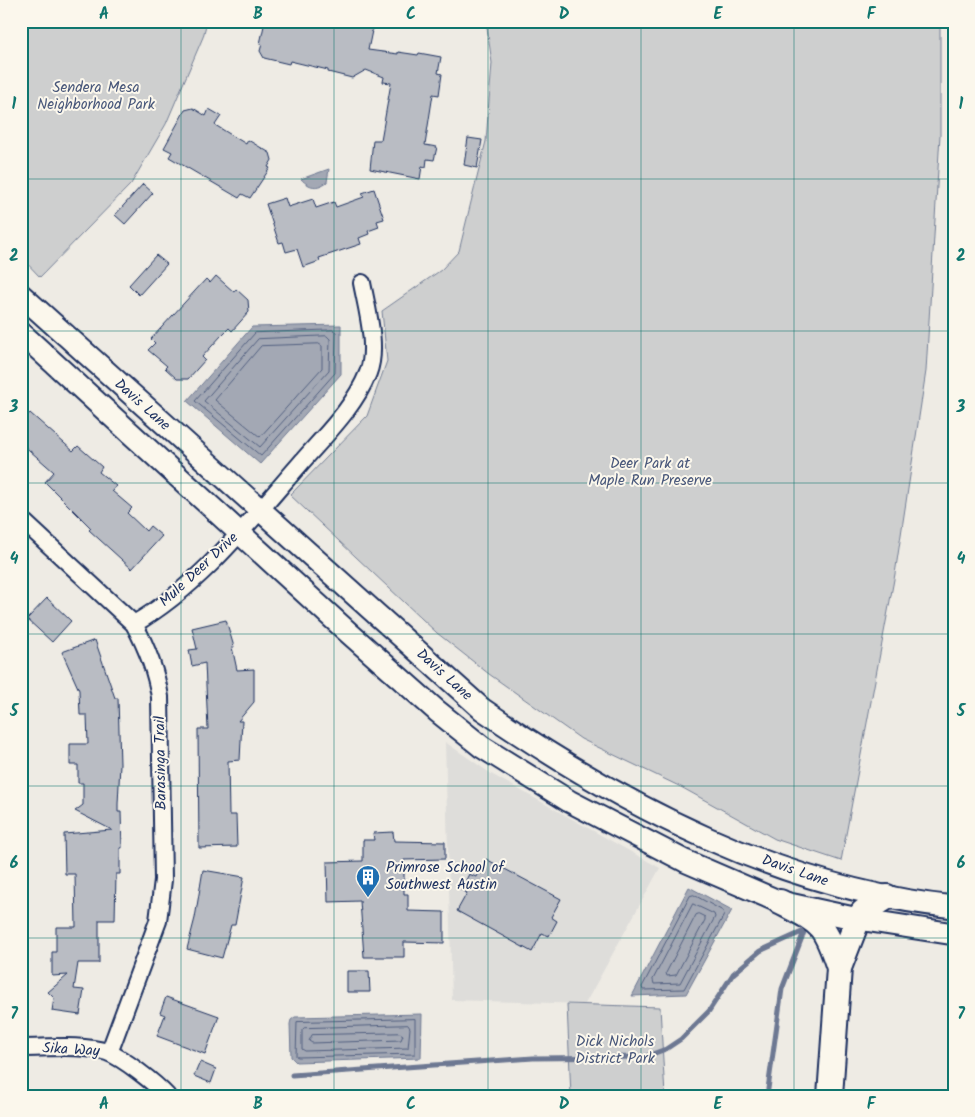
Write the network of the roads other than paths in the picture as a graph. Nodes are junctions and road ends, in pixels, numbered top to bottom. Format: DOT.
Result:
graph roads {
  1 [pos="362,283"];
  2 [pos="21,295"];
  3 [pos="21,334"];
  4 [pos="259,511"];
  5 [pos="21,519"];
  6 [pos="239,533"];
  7 [pos="134,624"];
  8 [pos="500,722"];
  9 [pos="482,747"];
  10 [pos="887,897"];
  11 [pos="780,902"];
  12 [pos="954,907"];
  13 [pos="858,919"];
  14 [pos="954,934"];
  15 [pos="839,968"];
  16 [pos="21,1048"];
  17 [pos="108,1053"];
  18 [pos="167,1096"];
  19 [pos="830,1096"];
  1 -- 4 [label="street, Mule Deer Drive"];
  2 -- 4 [label="main road, Davis Lane"];
  3 -- 6 [label="main road, Davis Lane"];
  4 -- 6 [label="street, Mule Deer Drive"];
  4 -- 8 [label="main road, Davis Lane"];
  5 -- 7 [label="street, Barasinga Trail"];
  6 -- 7 [label="street, Mule Deer Drive"];
  6 -- 9 [label="main road, Davis Lane"];
  7 -- 17 [label="street, Barasinga Trail"];
  8 -- 9 [label="main road"];
  8 -- 10 [label="main road, Davis Lane"];
  9 -- 11 [label="main road, Davis Lane"];
  10 -- 12 [label="main road, Davis Lane"];
  10 -- 13 [label="highway"];
  11 -- 13 [label="main road, Davis Lane"];
  11 -- 15 [label="highway"];
  13 -- 14 [label="main road, Davis Lane"];
  13 -- 15 [label="highway"];
  15 -- 19 [label="highway"];
  16 -- 17 [label="street, Sika Way"];
  17 -- 18 [label="street, Sika Way"];
}
